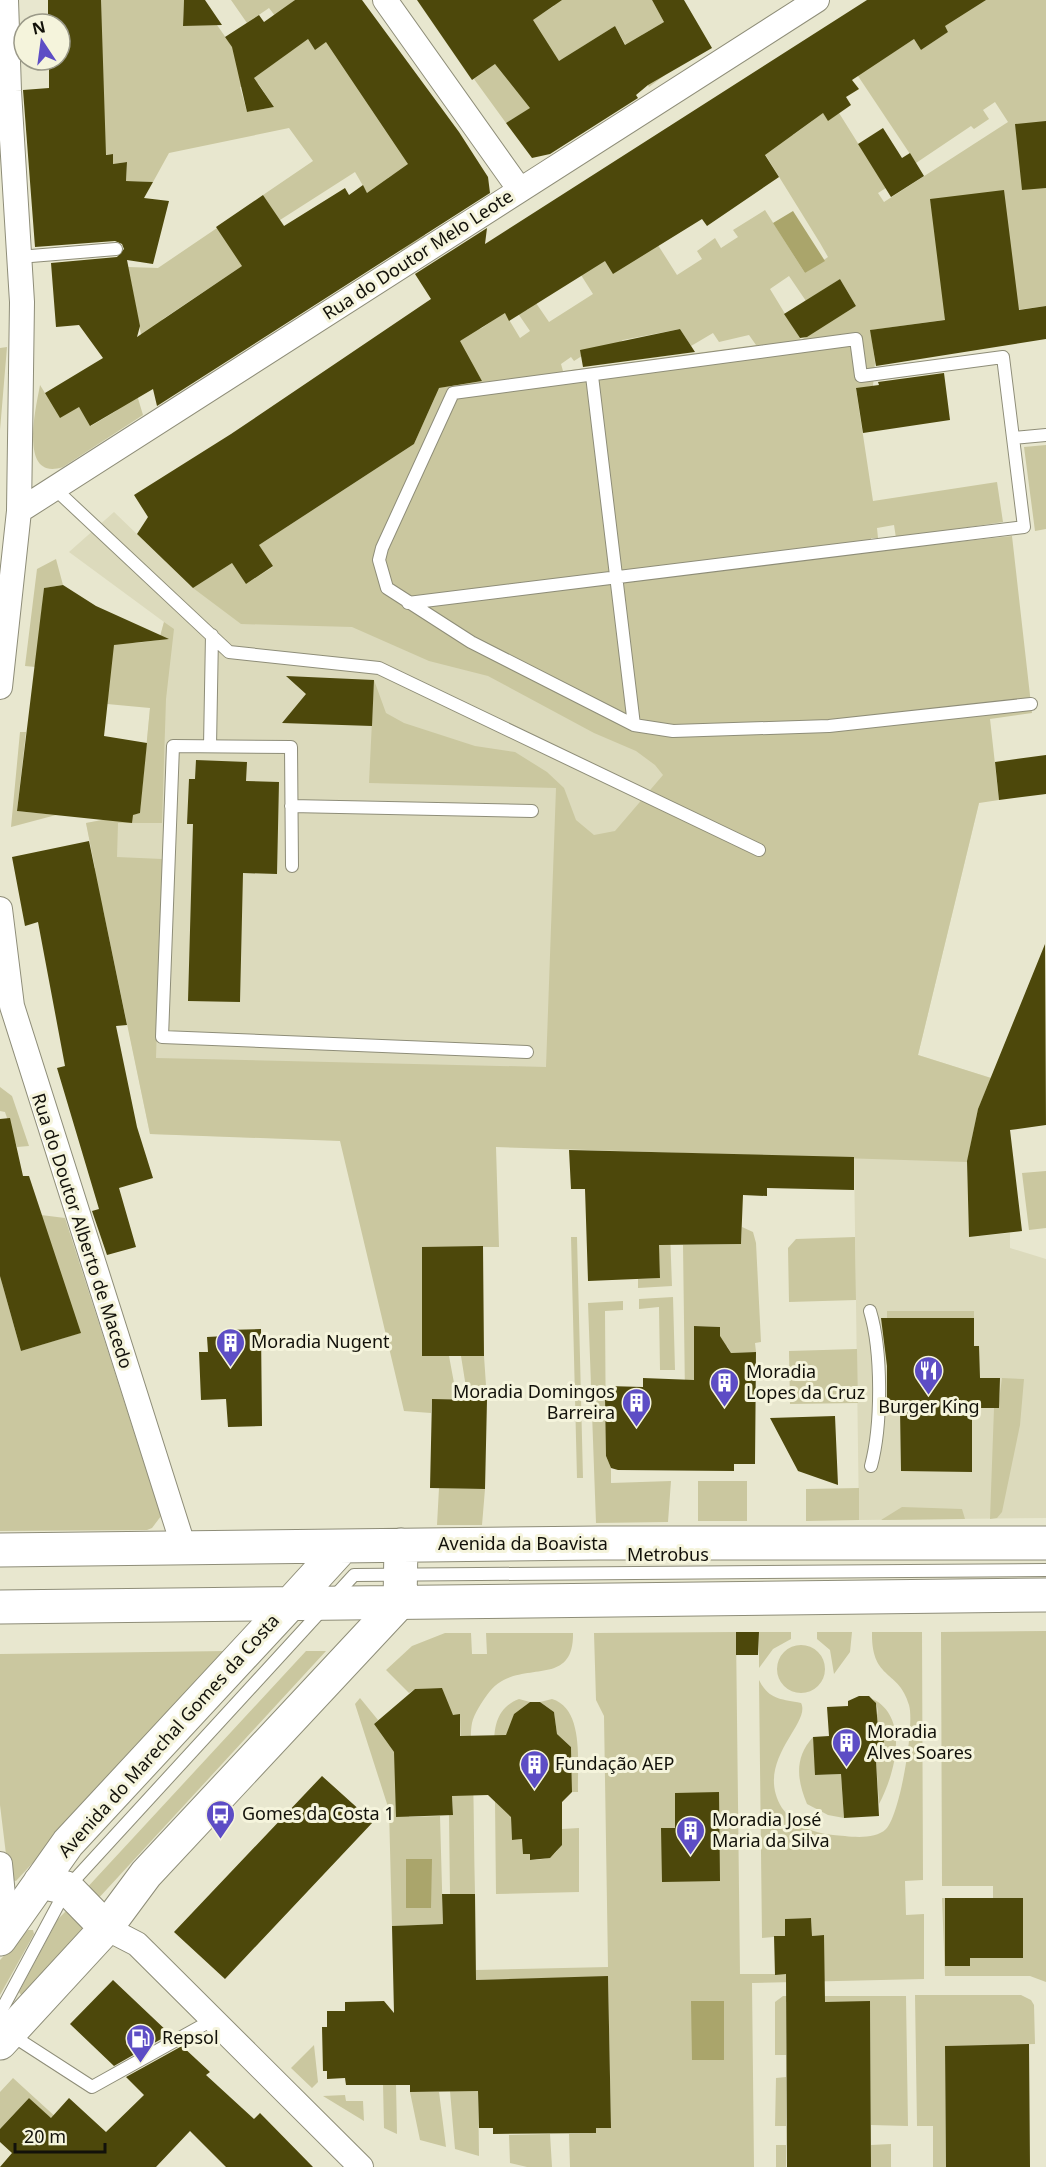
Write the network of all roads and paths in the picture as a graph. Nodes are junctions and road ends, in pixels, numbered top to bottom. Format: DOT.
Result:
graph roads {
  1 [pos="6,0"];
  2 [pos="386,0"];
  3 [pos="817,0"];
  4 [pos="520,190"];
  5 [pos="116,249"];
  6 [pos="19,257"];
  7 [pos="592,376"];
  8 [pos="1046,435"];
  9 [pos="1013,438"];
  10 [pos="54,488"];
  11 [pos="19,511"];
  12 [pos="616,578"];
  13 [pos="408,603"];
  14 [pos="212,635"];
  15 [pos="0,687"];
  16 [pos="1031,704"];
  17 [pos="634,725"];
  18 [pos="210,746"];
  19 [pos="291,807"];
  20 [pos="532,810"];
  21 [pos="759,850"];
  22 [pos="292,866"];
  23 [pos="0,909"];
  24 [pos="6,1013"];
  25 [pos="527,1052"];
  26 [pos="870,1311"];
  27 [pos="871,1466"];
  28 [pos="1046,1543"];
  29 [pos="343,1546"];
  30 [pos="184,1548"];
  31 [pos="0,1550"];
  32 [pos="1046,1570"];
  33 [pos="401,1574"];
  34 [pos="1046,1595"];
  35 [pos="329,1602"];
  36 [pos="290,1604"];
  37 [pos="0,1607"];
  38 [pos="0,1864"];
  39 [pos="46,1889"];
  40 [pos="106,1928"];
  41 [pos="3,1933"];
  42 [pos="214,2019"];
  43 [pos="3,2030"];
  44 [pos="361,2167"];
  1 -- 6 [label="street"];
  2 -- 4 [label="street"];
  3 -- 4 [label="street, Rua do Doutor Melo Leote"];
  4 -- 10 [label="street, Rua do Doutor Melo Leote"];
  5 -- 6 [label="lane"];
  6 -- 11 [label="street"];
  7 -- 9 [label="lane"];
  7 -- 12 [label="lane"];
  7 -- 13 [label="lane"];
  8 -- 9 [label="lane"];
  9 -- 12 [label="lane"];
  10 -- 11 [label="street, Rua do Doutor Melo Leote"];
  10 -- 14 [label="lane"];
  11 -- 15 [label="street"];
  12 -- 13 [label="lane"];
  12 -- 17 [label="lane"];
  13 -- 17 [label="lane"];
  14 -- 18 [label="lane"];
  14 -- 21 [label="lane"];
  16 -- 17 [label="lane"];
  18 -- 19 [label="lane"];
  18 -- 25 [label="lane"];
  19 -- 20 [label="lane"];
  19 -- 22 [label="lane"];
  23 -- 24 [label="street, Rua do Doutor Alberto de Macedo"];
  24 -- 30 [label="street, Rua do Doutor Alberto de Macedo"];
  26 -- 27 [label="lane"];
  28 -- 33 [label="main road, Avenida da Boavista"];
  29 -- 30 [label="main road, Avenida da Boavista"];
  29 -- 33 [label="main road, Avenida da Boavista"];
  29 -- 36 [label="main road, Avenida do Marechal Gomes da Costa"];
  30 -- 31 [label="main road, Avenida da Boavista"];
  32 -- 33 [label="lane, Metrobus"];
  33 -- 34 [label="main road, Avenida da Boavista"];
  33 -- 35 [label="main road, Avenida da Boavista"];
  33 -- 40 [label="main road"];
  35 -- 36 [label="main road, Avenida da Boavista"];
  35 -- 39 [label="lane"];
  36 -- 37 [label="main road, Avenida da Boavista"];
  36 -- 39 [label="main road, Avenida do Marechal Gomes da Costa"];
  38 -- 41 [label="street, Avenida do Marechal Gomes da Costa"];
  39 -- 40 [label="main road"];
  39 -- 41 [label="main road, Avenida do Marechal Gomes da Costa"];
  39 -- 43 [label="lane"];
  40 -- 42 [label="street"];
  40 -- 43 [label="main road"];
  42 -- 43 [label="lane"];
  42 -- 44 [label="street"];
}
